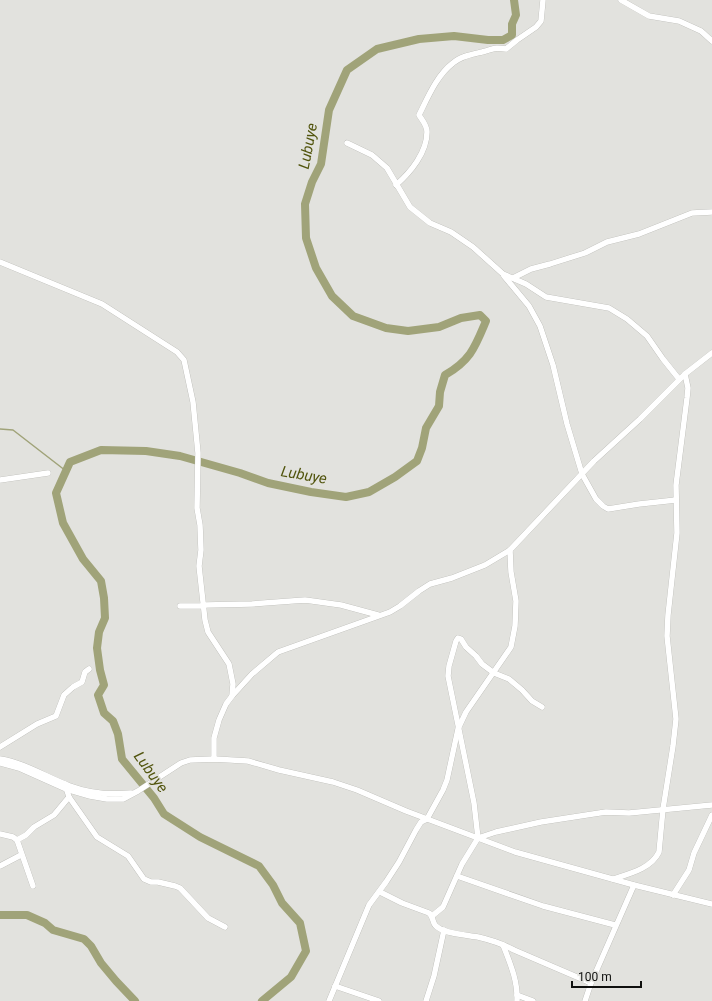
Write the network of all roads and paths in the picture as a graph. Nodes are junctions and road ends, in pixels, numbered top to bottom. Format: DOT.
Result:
graph roads {
  1 [pos="543,0"];
  2 [pos="621,0"];
  3 [pos="712,41"];
  4 [pos="347,142"];
  5 [pos="396,185"];
  6 [pos="712,212"];
  7 [pos="0,262"];
  8 [pos="503,274"];
  9 [pos="513,278"];
  10 [pos="712,353"];
  11 [pos="685,374"];
  12 [pos="680,379"];
  13 [pos="48,473"];
  14 [pos="582,474"];
  15 [pos="0,480"];
  16 [pos="676,500"];
  17 [pos="510,550"];
  18 [pos="180,606"];
  19 [pos="202,606"];
  20 [pos="378,615"];
  21 [pos="89,669"];
  22 [pos="494,673"];
  23 [pos="232,696"];
  24 [pos="542,707"];
  25 [pos="458,729"];
  26 [pos="0,747"];
  27 [pos="0,759"];
  28 [pos="214,759"];
  29 [pos="0,763"];
  30 [pos="66,786"];
  31 [pos="69,797"];
  32 [pos="712,805"];
  33 [pos="663,809"];
  34 [pos="712,815"];
  35 [pos="427,819"];
  36 [pos="0,834"];
  37 [pos="478,838"];
  38 [pos="16,840"];
  39 [pos="21,855"];
  40 [pos="0,866"];
  41 [pos="457,876"];
  42 [pos="612,879"];
  43 [pos="634,885"];
  44 [pos="33,886"];
  45 [pos="380,892"];
  46 [pos="673,895"];
  47 [pos="712,904"];
  48 [pos="432,916"];
  49 [pos="615,925"];
  50 [pos="225,927"];
  51 [pos="444,930"];
  52 [pos="503,945"];
  53 [pos="591,983"];
  54 [pos="335,986"];
  55 [pos="517,998"];
  56 [pos="329,1001"];
  57 [pos="379,1001"];
  58 [pos="426,1001"];
  59 [pos="533,1001"];
  60 [pos="585,1001"];
  1 -- 5 [label="street"];
  2 -- 3 [label="street"];
  4 -- 5 [label="street"];
  5 -- 8 [label="street"];
  6 -- 9 [label="street"];
  7 -- 19 [label="street"];
  8 -- 9 [label="street"];
  8 -- 14 [label="street"];
  9 -- 12 [label="street"];
  10 -- 11 [label="street"];
  11 -- 12 [label="street"];
  11 -- 16 [label="street"];
  12 -- 14 [label="street"];
  13 -- 15 [label="street"];
  14 -- 16 [label="street"];
  14 -- 17 [label="street"];
  16 -- 33 [label="street"];
  17 -- 20 [label="street"];
  17 -- 22 [label="street"];
  18 -- 19 [label="street"];
  19 -- 20 [label="street"];
  19 -- 23 [label="street"];
  20 -- 23 [label="street"];
  21 -- 26 [label="street"];
  22 -- 24 [label="street"];
  22 -- 25 [label="street"];
  22 -- 25 [label="street"];
  23 -- 28 [label="street"];
  25 -- 35 [label="street"];
  25 -- 37 [label="street"];
  27 -- 30 [label="street"];
  28 -- 30 [label="street"];
  28 -- 35 [label="street"];
  29 -- 30 [label="street"];
  30 -- 31 [label="street"];
  31 -- 38 [label="street"];
  31 -- 50 [label="street"];
  32 -- 33 [label="street"];
  33 -- 37 [label="street"];
  33 -- 42 [label="street"];
  34 -- 46 [label="street"];
  35 -- 37 [label="street"];
  35 -- 45 [label="street"];
  36 -- 38 [label="street"];
  37 -- 41 [label="street"];
  37 -- 42 [label="street"];
  38 -- 39 [label="street"];
  39 -- 40 [label="street"];
  39 -- 44 [label="street"];
  41 -- 48 [label="street"];
  41 -- 49 [label="street"];
  42 -- 43 [label="street"];
  43 -- 46 [label="street"];
  43 -- 49 [label="street"];
  45 -- 48 [label="street"];
  45 -- 54 [label="street"];
  46 -- 47 [label="street"];
  48 -- 51 [label="street"];
  49 -- 53 [label="street"];
  51 -- 52 [label="street"];
  51 -- 58 [label="street"];
  52 -- 53 [label="street"];
  52 -- 55 [label="street"];
  53 -- 60 [label="street"];
  54 -- 56 [label="street"];
  54 -- 57 [label="street"];
  55 -- 59 [label="street"];
}
